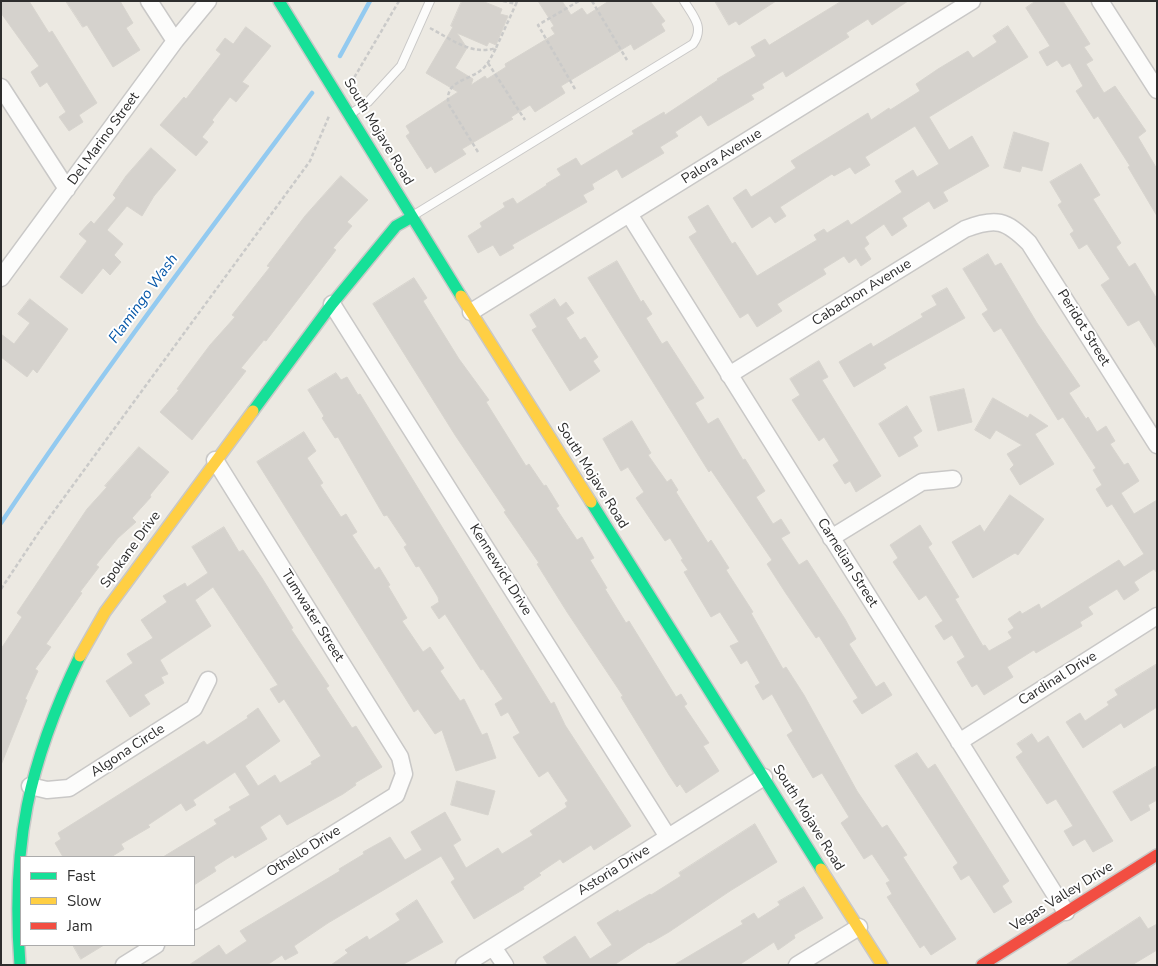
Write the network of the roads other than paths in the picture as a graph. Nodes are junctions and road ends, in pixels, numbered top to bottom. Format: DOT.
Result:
graph roads {
  1 [pos="149,1"];
  2 [pos="208,1"];
  3 [pos="279,1"];
  4 [pos="430,1"];
  5 [pos="684,1"];
  6 [pos="972,1"];
  7 [pos="1100,1"];
  8 [pos="175,41"];
  9 [pos="1,87"];
  10 [pos="1157,90"];
  11 [pos="350,114"];
  12 [pos="67,189"];
  13 [pos="629,214"];
  14 [pos="412,217"];
  15 [pos="999,221"];
  16 [pos="1,278"];
  17 [pos="332,304"];
  18 [pos="471,312"];
  19 [pos="729,375"];
  20 [pos="1157,445"];
  21 [pos="214,460"];
  22 [pos="953,479"];
  23 [pos="831,538"];
  24 [pos="1157,616"];
  25 [pos="208,680"];
  26 [pos="959,742"];
  27 [pos="404,774"];
  28 [pos="764,777"];
  29 [pos="30,786"];
  30 [pos="668,837"];
  31 [pos="1157,856"];
  32 [pos="1066,912"];
  33 [pos="195,920"];
  34 [pos="859,927"];
  35 [pos="154,946"];
  36 [pos="493,946"];
  37 [pos="20,965"];
  38 [pos="124,965"];
  39 [pos="464,965"];
  40 [pos="505,965"];
  41 [pos="797,965"];
  42 [pos="882,965"];
  43 [pos="982,965"];
  1 -- 8 [label="street"];
  2 -- 8 [label="street, Del Marino Street"];
  3 -- 11 [label="street, South Mojave Road"];
  4 -- 11 [label="lane"];
  5 -- 14 [label="lane"];
  6 -- 13 [label="street, Palora Avenue"];
  7 -- 10 [label="street"];
  8 -- 12 [label="street, Del Marino Street"];
  9 -- 12 [label="street"];
  11 -- 14 [label="street, South Mojave Road"];
  12 -- 16 [label="street, Del Marino Street"];
  13 -- 18 [label="street, Palora Avenue"];
  13 -- 19 [label="street, Carnelian Street"];
  14 -- 17 [label="street, Spokane Drive"];
  14 -- 18 [label="street, South Mojave Road"];
  15 -- 19 [label="street, Cabachon Avenue"];
  15 -- 20 [label="street, Peridot Street"];
  17 -- 21 [label="street, Spokane Drive"];
  17 -- 30 [label="street, Kennewick Drive"];
  18 -- 28 [label="street, South Mojave Road"];
  19 -- 23 [label="street, Carnelian Street"];
  21 -- 27 [label="street, Tumwater Street"];
  21 -- 29 [label="street, Spokane Drive"];
  22 -- 23 [label="street"];
  23 -- 26 [label="street, Carnelian Street"];
  24 -- 26 [label="street, Cardinal Drive"];
  25 -- 29 [label="street, Algona Circle"];
  26 -- 32 [label="street, Carnelian Street"];
  27 -- 33 [label="street, Othello Drive"];
  28 -- 30 [label="street, Astoria Drive"];
  28 -- 34 [label="street, South Mojave Road"];
  29 -- 37 [label="street, Spokane Drive"];
  30 -- 36 [label="street, Astoria Drive"];
  31 -- 32 [label="street, Vegas Valley Drive"];
  32 -- 43 [label="street, Vegas Valley Drive"];
  34 -- 41 [label="street"];
  34 -- 42 [label="street, South Mojave Road"];
  35 -- 38 [label="street"];
  36 -- 39 [label="street, Astoria Drive"];
  36 -- 40 [label="street"];
}
